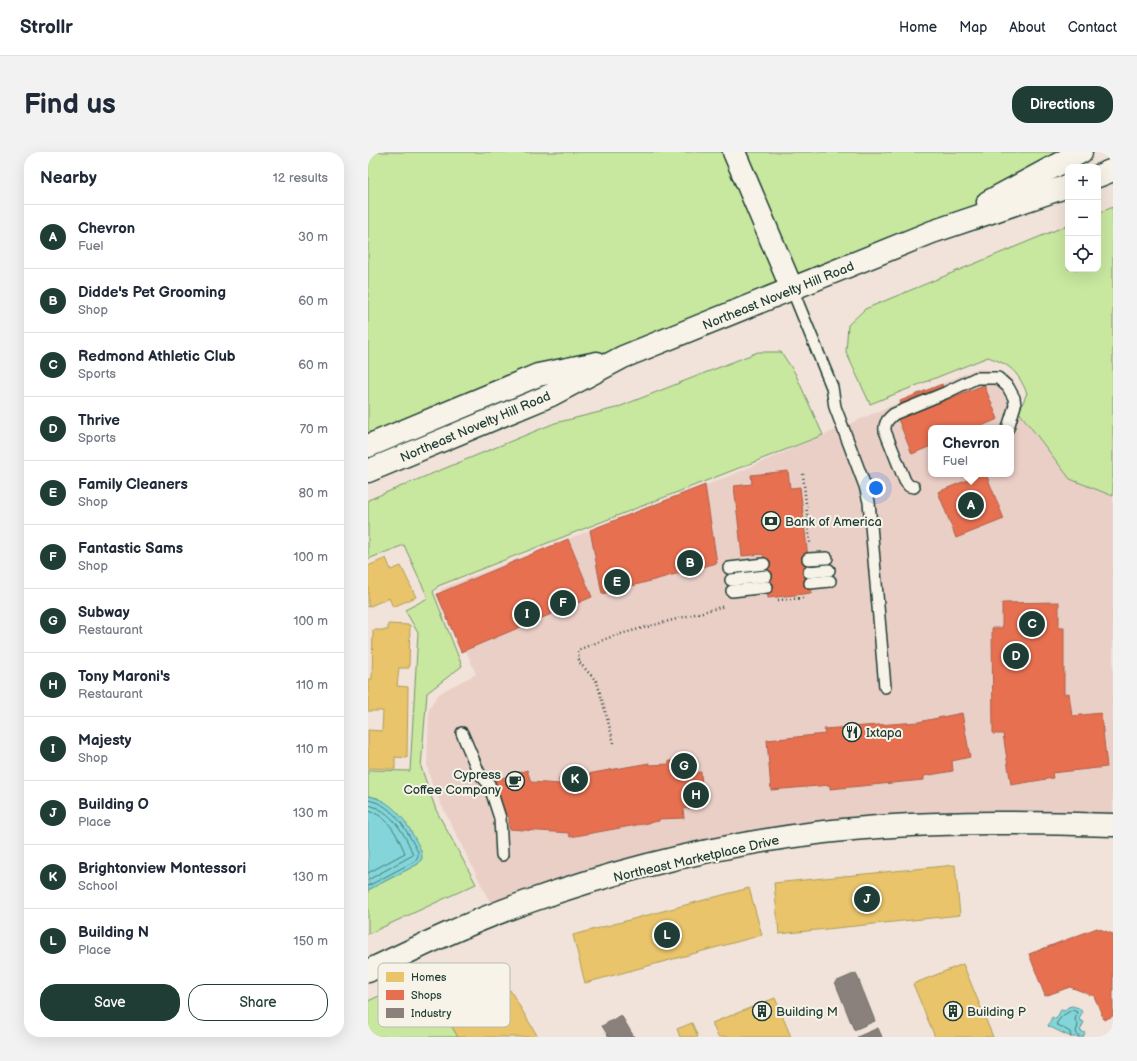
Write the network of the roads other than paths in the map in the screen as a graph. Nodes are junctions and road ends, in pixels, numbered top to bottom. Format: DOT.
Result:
graph roads {
  1 [pos="734,152"];
  2 [pos="1081,152"];
  3 [pos="1113,170"];
  4 [pos="1101,175"];
  5 [pos="1065,187"];
  6 [pos="932,232"];
  7 [pos="792,289"];
  8 [pos="623,357"];
  9 [pos="1009,425"];
  10 [pos="368,446"];
  11 [pos="368,471"];
  12 [pos="914,487"];
  13 [pos="827,558"];
  14 [pos="810,559"];
  15 [pos="764,564"];
  16 [pos="729,568"];
  17 [pos="829,575"];
  18 [pos="811,579"];
  19 [pos="766,582"];
  20 [pos="732,586"];
  21 [pos="885,687"];
  22 [pos="462,734"];
  23 [pos="1113,825"];
  24 [pos="502,855"];
  25 [pos="384,963"];
  26 [pos="378,966"];
  27 [pos="368,971"];
  1 -- 7 [label="main road"];
  2 -- 6 [label="main road, Northeast Novelty Hill Road"];
  3 -- 4 [label="main road"];
  5 -- 6 [label="main road, Northeast Novelty Hill Road"];
  6 -- 7 [label="main road, Northeast Novelty Hill Road"];
  7 -- 8 [label="main road, Northeast Novelty Hill Road"];
  7 -- 21 [label="lane"];
  8 -- 10 [label="main road, Northeast Novelty Hill Road"];
  8 -- 11 [label="main road, Northeast Novelty Hill Road"];
  9 -- 12 [label="lane"];
  13 -- 14 [label="lane"];
  15 -- 16 [label="lane"];
  17 -- 18 [label="lane"];
  19 -- 20 [label="lane"];
  22 -- 24 [label="lane"];
  23 -- 25 [label="main road, Northeast Marketplace Drive"];
  26 -- 27 [label="main road, Northeast Marketplace Drive"];
}
